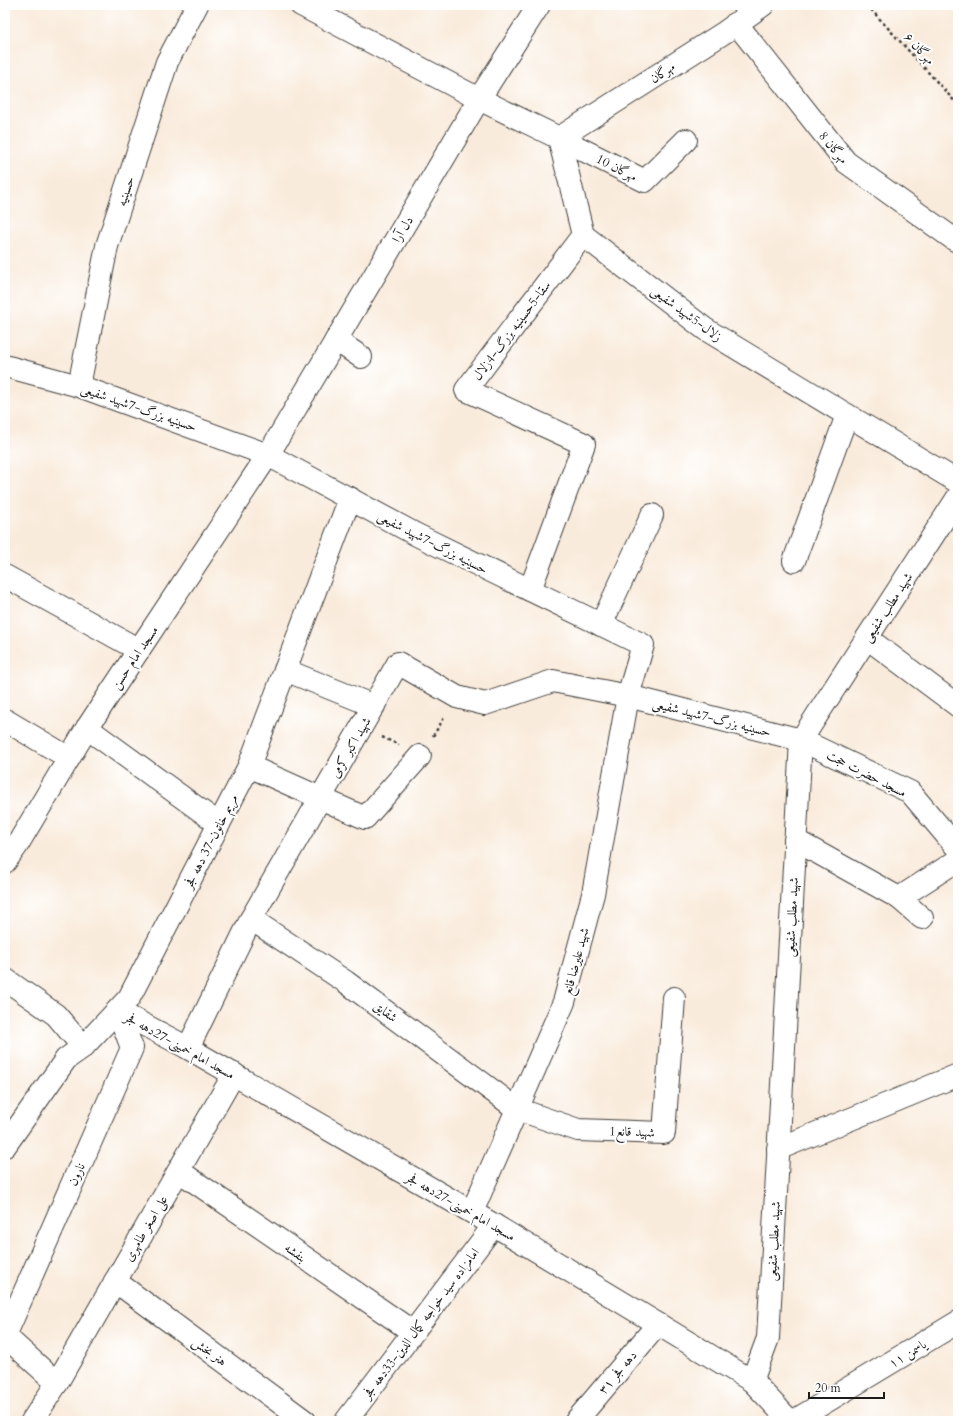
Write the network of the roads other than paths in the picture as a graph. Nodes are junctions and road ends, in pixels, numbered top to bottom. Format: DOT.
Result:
graph roads {
  1 [pos="197,5"];
  2 [pos="301,5"];
  3 [pos="539,5"];
  4 [pos="763,5"];
  5 [pos="736,24"];
  6 [pos="479,99"];
  7 [pos="560,138"];
  8 [pos="686,140"];
  9 [pos="582,235"];
  10 [pos="958,236"];
  11 [pos="336,340"];
  12 [pos="361,357"];
  13 [pos="5,366"];
  14 [pos="79,386"];
  15 [pos="847,415"];
  16 [pos="268,455"];
  17 [pos="958,482"];
  18 [pos="958,497"];
  19 [pos="350,498"];
  20 [pos="652,515"];
  21 [pos="794,561"];
  22 [pos="5,576"];
  23 [pos="530,590"];
  24 [pos="601,625"];
  25 [pos="867,638"];
  26 [pos="138,650"];
  27 [pos="285,670"];
  28 [pos="628,696"];
  29 [pos="374,706"];
  30 [pos="958,706"];
  31 [pos="5,720"];
  32 [pos="87,728"];
  33 [pos="801,740"];
  34 [pos="420,756"];
  35 [pos="69,758"];
  36 [pos="249,766"];
  37 [pos="321,797"];
  38 [pos="219,824"];
  39 [pos="795,840"];
  40 [pos="958,849"];
  41 [pos="958,860"];
  42 [pos="5,862"];
  43 [pos="899,898"];
  44 [pos="922,918"];
  45 [pos="251,919"];
  46 [pos="5,980"];
  47 [pos="674,998"];
  48 [pos="118,1011"];
  49 [pos="83,1047"];
  50 [pos="188,1048"];
  51 [pos="234,1074"];
  52 [pos="958,1075"];
  53 [pos="517,1109"];
  54 [pos="5,1146"];
  55 [pos="778,1149"];
  56 [pos="179,1171"];
  57 [pos="472,1212"];
  58 [pos="494,1224"];
  59 [pos="115,1281"];
  60 [pos="958,1322"];
  61 [pos="658,1324"];
  62 [pos="413,1332"];
  63 [pos="5,1336"];
  64 [pos="752,1381"];
  65 [pos="57,1382"];
  66 [pos="32,1421"];
  67 [pos="305,1421"];
  68 [pos="346,1421"];
  69 [pos="576,1421"];
  70 [pos="790,1421"];
  71 [pos="794,1421"];
  1 -- 14 [label="street, حسینیه"];
  2 -- 6 [label="street"];
  3 -- 6 [label="street, دل آرا"];
  4 -- 5 [label="street, مهرگان"];
  5 -- 7 [label="street, مهرگان"];
  5 -- 10 [label="street, مهرگان 8"];
  6 -- 7 [label="street"];
  6 -- 11 [label="street, دل آرا"];
  7 -- 8 [label="street, مهرگان 10"];
  7 -- 9 [label="street"];
  9 -- 15 [label="street, زلال-5شهید شفیعی"];
  9 -- 23 [label="street, سقا-5حسینیه بزرگ-4زلال"];
  11 -- 12 [label="street"];
  11 -- 16 [label="street, دل آرا"];
  13 -- 14 [label="street, حسینیه بزرگ-7شهید شفیعی"];
  14 -- 16 [label="street, حسینیه بزرگ-7شهید شفیعی"];
  15 -- 17 [label="street, زلال-5شهید شفیعی"];
  15 -- 21 [label="street"];
  16 -- 19 [label="street, حسینیه بزرگ-7شهید شفیعی"];
  16 -- 26 [label="street, مسجد امام حسن"];
  18 -- 25 [label="street, شهید مطلب شفیعی"];
  19 -- 23 [label="street, حسینیه بزرگ-7شهید شفیعی"];
  19 -- 27 [label="street, مریم خاتون-37 دهه فجر"];
  20 -- 24 [label="street"];
  22 -- 26 [label="street"];
  23 -- 24 [label="street, حسینیه بزرگ-7شهید شفیعی"];
  24 -- 28 [label="street, حسینیه بزرگ-7شهید شفیعی"];
  25 -- 30 [label="street"];
  25 -- 33 [label="street, شهید مطلب شفیعی"];
  26 -- 32 [label="street, مسجد امام حسن"];
  27 -- 29 [label="street"];
  27 -- 36 [label="street, مریم خاتون-37 دهه فجر"];
  28 -- 29 [label="street, شهید اکبر کرمی"];
  28 -- 33 [label="street, حسینیه بزرگ-7شهید شفیعی"];
  28 -- 53 [label="street, شهید علیرضا قانع"];
  29 -- 37 [label="street, شهید اکبر کرمی"];
  31 -- 35 [label="street"];
  32 -- 35 [label="street, مسجد امام حسن"];
  32 -- 38 [label="street"];
  33 -- 39 [label="street, شهید مطلب شفیعی"];
  33 -- 40 [label="street, مسجد حضرت حجت"];
  34 -- 37 [label="street"];
  35 -- 42 [label="street, مسجد امام حسن"];
  36 -- 37 [label="street"];
  36 -- 38 [label="street, مریم خاتون-37 دهه فجر"];
  37 -- 45 [label="street, شهید اکبر کرمی"];
  38 -- 48 [label="street, مریم خاتون-37 دهه فجر"];
  39 -- 43 [label="street"];
  39 -- 55 [label="street, شهید مطلب شفیعی"];
  41 -- 43 [label="street"];
  43 -- 44 [label="street"];
  45 -- 50 [label="street, شهید اکبر کرمی"];
  45 -- 53 [label="street, شقایق"];
  46 -- 49 [label="street"];
  47 -- 53 [label="street, 1شهید قانع"];
  48 -- 49 [label="street, مریم خاتون-37 دهه فجر"];
  48 -- 50 [label="street, مسجد امام خمینی-27دهه فجر"];
  48 -- 63 [label="street, نارون"];
  49 -- 54 [label="street, مریم خاتون-37 دهه فجر"];
  50 -- 51 [label="street, مسجد امام خمینی-27دهه فجر"];
  51 -- 56 [label="street, علی اصغر طامهری"];
  51 -- 57 [label="street, مسجد امام خمینی-27دهه فجر"];
  52 -- 55 [label="street"];
  53 -- 57 [label="street, شهید علیرضا قانع"];
  55 -- 64 [label="street, شهید مطلب شفیعی"];
  56 -- 59 [label="street, علی اصغر طامهری"];
  56 -- 62 [label="street, بنفشه"];
  57 -- 58 [label="street, مسجد امام خمینی-27دهه فجر"];
  58 -- 61 [label="street, مسجد امام خمینی-27دهه فجر"];
  58 -- 62 [label="street, امامزاده سید خواجه کمال الدین-33دهه فجر"];
  59 -- 65 [label="street, علی اصغر طامهری"];
  59 -- 67 [label="street, هنر بخش"];
  60 -- 71 [label="street, یاسمن ۱۱"];
  61 -- 64 [label="street, مسجد امام خمینی-27دهه فجر"];
  61 -- 69 [label="street, دهه فجر ۳۱"];
  62 -- 68 [label="street, امامزاده سید خواجه کمال الدین-33دهه فجر"];
  63 -- 65 [label="street"];
  64 -- 70 [label="street, مسجد امام خمینی-27دهه فجر"];
  65 -- 66 [label="street, علی اصغر طامهری"];
}
